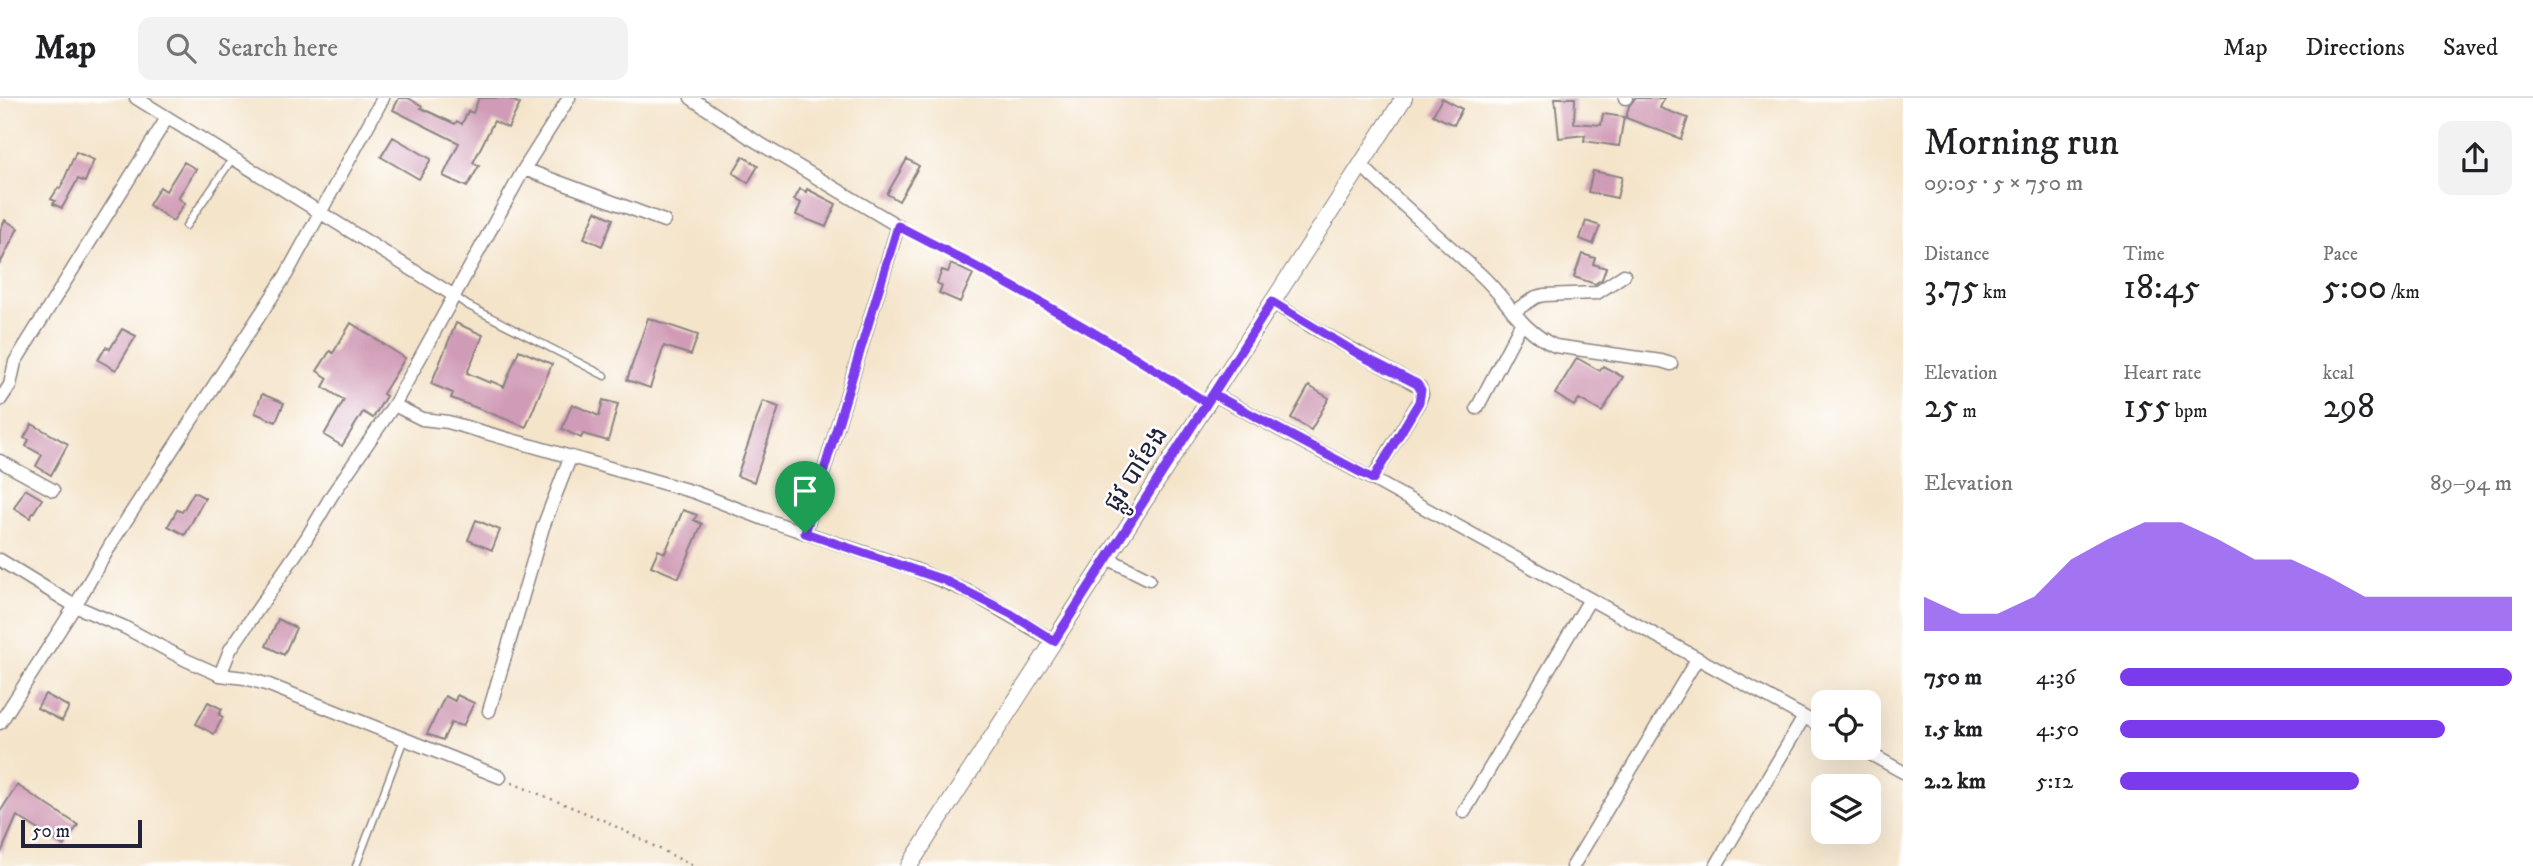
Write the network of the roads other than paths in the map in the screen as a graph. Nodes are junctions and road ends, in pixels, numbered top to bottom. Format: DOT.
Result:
graph roads {
  1 [pos="136,98"];
  2 [pos="383,98"];
  3 [pos="569,98"];
  4 [pos="691,98"];
  5 [pos="1404,98"];
  6 [pos="167,118"];
  7 [pos="233,158"];
  8 [pos="1361,165"];
  9 [pos="524,169"];
  10 [pos="319,212"];
  11 [pos="664,221"];
  12 [pos="186,226"];
  13 [pos="1624,275"];
  14 [pos="453,295"];
  15 [pos="1272,302"];
  16 [pos="1513,312"];
  17 [pos="1521,324"];
  18 [pos="1671,364"];
  19 [pos="605,376"];
  20 [pos="1210,398"];
  21 [pos="0,400"];
  22 [pos="394,405"];
  23 [pos="1477,408"];
  24 [pos="570,458"];
  25 [pos="0,461"];
  26 [pos="1373,479"];
  27 [pos="53,490"];
  28 [pos="805,533"];
  29 [pos="1107,558"];
  30 [pos="0,560"];
  31 [pos="1149,579"];
  32 [pos="1591,600"];
  33 [pos="75,606"];
  34 [pos="1054,641"];
  35 [pos="1697,659"];
  36 [pos="220,676"];
  37 [pos="489,711"];
  38 [pos="1804,718"];
  39 [pos="1811,722"];
  40 [pos="0,723"];
  41 [pos="404,739"];
  42 [pos="1881,760"];
  43 [pos="1903,772"];
  44 [pos="499,777"];
  45 [pos="1464,812"];
  46 [pos="356,866"];
  47 [pos="909,866"];
  48 [pos="1573,866"];
  49 [pos="1716,866"];
  1 -- 6 [label="street"];
  2 -- 10 [label="street"];
  3 -- 9 [label="street"];
  4 -- 28 [label="street"];
  5 -- 8 [label="street, ផ្លូវ បាខែង"];
  6 -- 7 [label="street"];
  6 -- 21 [label="street"];
  7 -- 10 [label="street"];
  7 -- 12 [label="lane"];
  8 -- 15 [label="street, ផ្លូវ បាខែង"];
  8 -- 16 [label="street"];
  9 -- 11 [label="street"];
  9 -- 14 [label="street"];
  10 -- 14 [label="street"];
  10 -- 33 [label="street"];
  13 -- 16 [label="street"];
  14 -- 19 [label="lane"];
  14 -- 22 [label="street"];
  15 -- 20 [label="street, ផ្លូវ បាខែង"];
  15 -- 26 [label="street"];
  16 -- 17 [label="street"];
  17 -- 18 [label="street"];
  17 -- 23 [label="street"];
  20 -- 26 [label="street"];
  20 -- 29 [label="street, ផ្លូវ បាខែង"];
  22 -- 24 [label="street"];
  22 -- 36 [label="street"];
  24 -- 28 [label="street"];
  24 -- 37 [label="street"];
  25 -- 27 [label="street"];
  26 -- 32 [label="street"];
  28 -- 34 [label="street"];
  29 -- 31 [label="street"];
  29 -- 34 [label="street, ផ្លូវ បាខែង"];
  30 -- 33 [label="street"];
  32 -- 35 [label="street"];
  32 -- 45 [label="street"];
  33 -- 36 [label="street"];
  33 -- 40 [label="street"];
  34 -- 47 [label="street, ផ្លូវ បាខែង"];
  35 -- 38 [label="street"];
  35 -- 48 [label="street"];
  36 -- 41 [label="street"];
  38 -- 39 [label="street"];
  38 -- 49 [label="street"];
  41 -- 44 [label="street"];
  41 -- 46 [label="lane"];
  42 -- 43 [label="street"];
}
